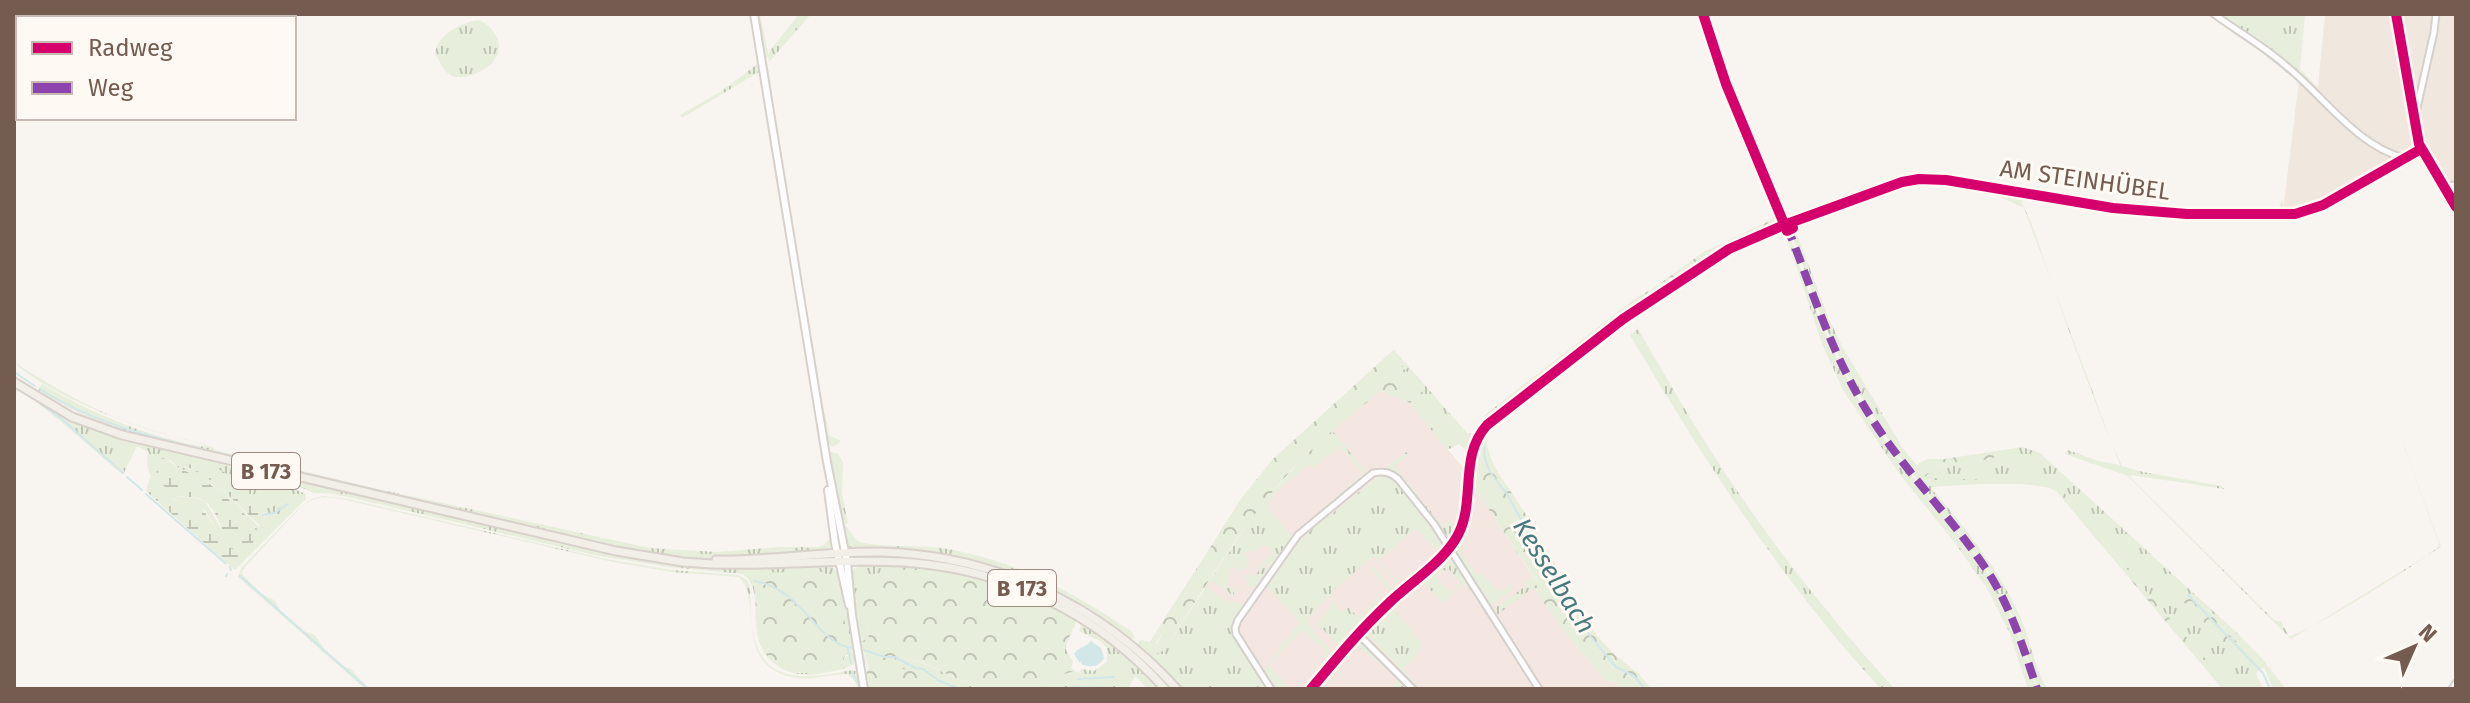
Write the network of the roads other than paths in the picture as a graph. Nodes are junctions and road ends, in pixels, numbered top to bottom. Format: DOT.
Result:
graph roads {
  1 [pos="754,14"];
  2 [pos="1703,14"];
  3 [pos="2214,14"];
  4 [pos="2396,14"];
  5 [pos="2436,14"];
  6 [pos="2423,80"];
  7 [pos="2409,82"];
  8 [pos="2415,117"];
  9 [pos="2421,149"];
  10 [pos="2404,158"];
  11 [pos="2456,185"];
  12 [pos="2446,189"];
  13 [pos="2456,207"];
  14 [pos="1784,225"];
  15 [pos="14,380"];
  16 [pos="1449,548"];
  17 [pos="842,558"];
  18 [pos="1358,634"];
  19 [pos="2456,683"];
  20 [pos="864,689"];
  21 [pos="1165,689"];
  22 [pos="1177,689"];
  23 [pos="1271,689"];
  24 [pos="1311,689"];
  25 [pos="1413,689"];
  26 [pos="1539,689"];
  27 [pos="2452,689"];
  1 -- 17 [label="street"];
  2 -- 14 [label="street"];
  3 -- 10 [label="street"];
  4 -- 7 [label="street"];
  5 -- 6 [label="street"];
  6 -- 7 [label="street"];
  6 -- 8 [label="street"];
  7 -- 8 [label="street"];
  8 -- 9 [label="street"];
  9 -- 10 [label="street, AM STEINHÜBEL"];
  9 -- 12 [label="street"];
  10 -- 14 [label="street, AM STEINHÜBEL"];
  11 -- 12 [label="street"];
  12 -- 13 [label="street"];
  14 -- 16 [label="street, AM STEINHÜBEL"];
  15 -- 17 [label="main road, B 173"];
  16 -- 18 [label="street"];
  16 -- 23 [label="street"];
  16 -- 26 [label="street"];
  17 -- 20 [label="street"];
  17 -- 21 [label="main road, B 173"];
  17 -- 22 [label="main road, B 173"];
  18 -- 24 [label="street"];
  18 -- 25 [label="street"];
  19 -- 27 [label="street"];
}
